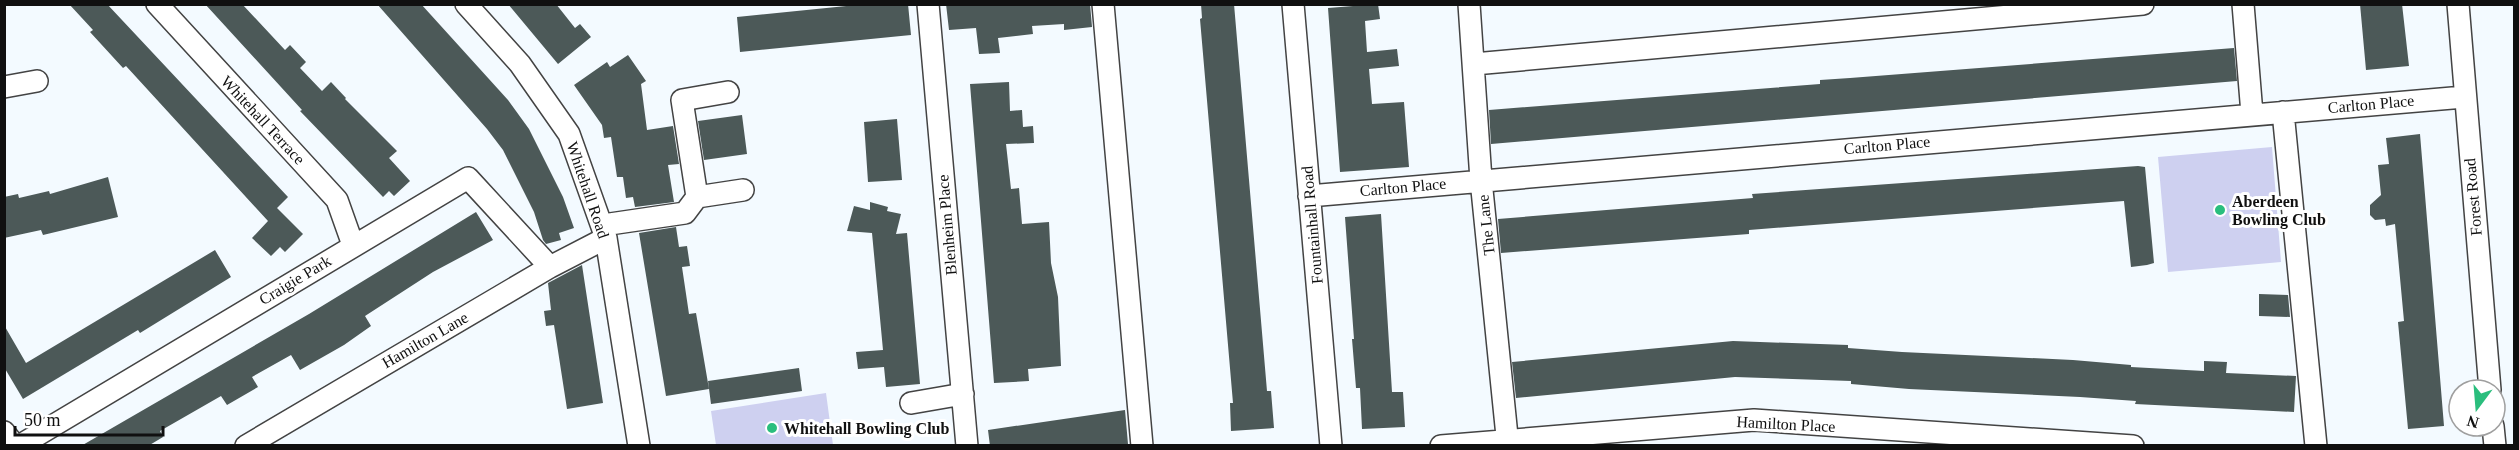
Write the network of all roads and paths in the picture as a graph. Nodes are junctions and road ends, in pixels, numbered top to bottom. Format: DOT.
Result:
graph roads {
  1 [pos="157,4"];
  2 [pos="466,4"];
  3 [pos="928,4"];
  4 [pos="1103,4"];
  5 [pos="1293,4"];
  6 [pos="1469,4"];
  7 [pos="2143,4"];
  8 [pos="2243,4"];
  9 [pos="2458,4"];
  10 [pos="1474,64"];
  11 [pos="37,81"];
  12 [pos="4,87"];
  13 [pos="728,92"];
  14 [pos="2464,97"];
  15 [pos="2283,112"];
  16 [pos="2252,114"];
  17 [pos="1481,180"];
  18 [pos="743,190"];
  19 [pos="1310,196"];
  20 [pos="697,197"];
  21 [pos="604,231"];
  22 [pos="353,245"];
  23 [pos="550,267"];
  24 [pos="2489,378"];
  25 [pos="963,394"];
  26 [pos="911,403"];
  27 [pos="4,432"];
  28 [pos="1507,442"];
  29 [pos="17,446"];
  30 [pos="246,446"];
  31 [pos="639,446"];
  32 [pos="967,446"];
  33 [pos="1142,446"];
  34 [pos="1331,446"];
  35 [pos="1441,446"];
  36 [pos="2133,446"];
  37 [pos="2316,446"];
  1 -- 22 [label="street, Whitehall Terrace"];
  2 -- 21 [label="street, Whitehall Road"];
  3 -- 25 [label="street, Blenheim Place"];
  4 -- 33 [label="street"];
  5 -- 19 [label="street, Fountainhall Road"];
  6 -- 10 [label="street, The Lane"];
  7 -- 10 [label="street"];
  8 -- 16 [label="street"];
  9 -- 14 [label="street, Forest Road"];
  10 -- 17 [label="street, The Lane"];
  11 -- 12 [label="street"];
  13 -- 20 [label="street"];
  14 -- 15 [label="street, Carlton Place"];
  14 -- 24 [label="street, Forest Road"];
  15 -- 16 [label="street, Carlton Place"];
  15 -- 37 [label="street"];
  16 -- 17 [label="street, Carlton Place"];
  17 -- 19 [label="street, Carlton Place"];
  17 -- 28 [label="street, The Lane"];
  18 -- 20 [label="street"];
  19 -- 34 [label="street, Fountainhall Road"];
  20 -- 21 [label="street, Hamilton Lane"];
  21 -- 23 [label="street, Hamilton Lane"];
  21 -- 31 [label="street, Whitehall Road"];
  22 -- 23 [label="street, Craigie Park"];
  22 -- 29 [label="street, Craigie Park"];
  23 -- 30 [label="street, Hamilton Lane"];
  25 -- 26 [label="street"];
  25 -- 32 [label="street, Blenheim Place"];
  27 -- 29 [label="street"];
  28 -- 35 [label="street, Hamilton Place"];
  28 -- 36 [label="street, Hamilton Place"];
}
